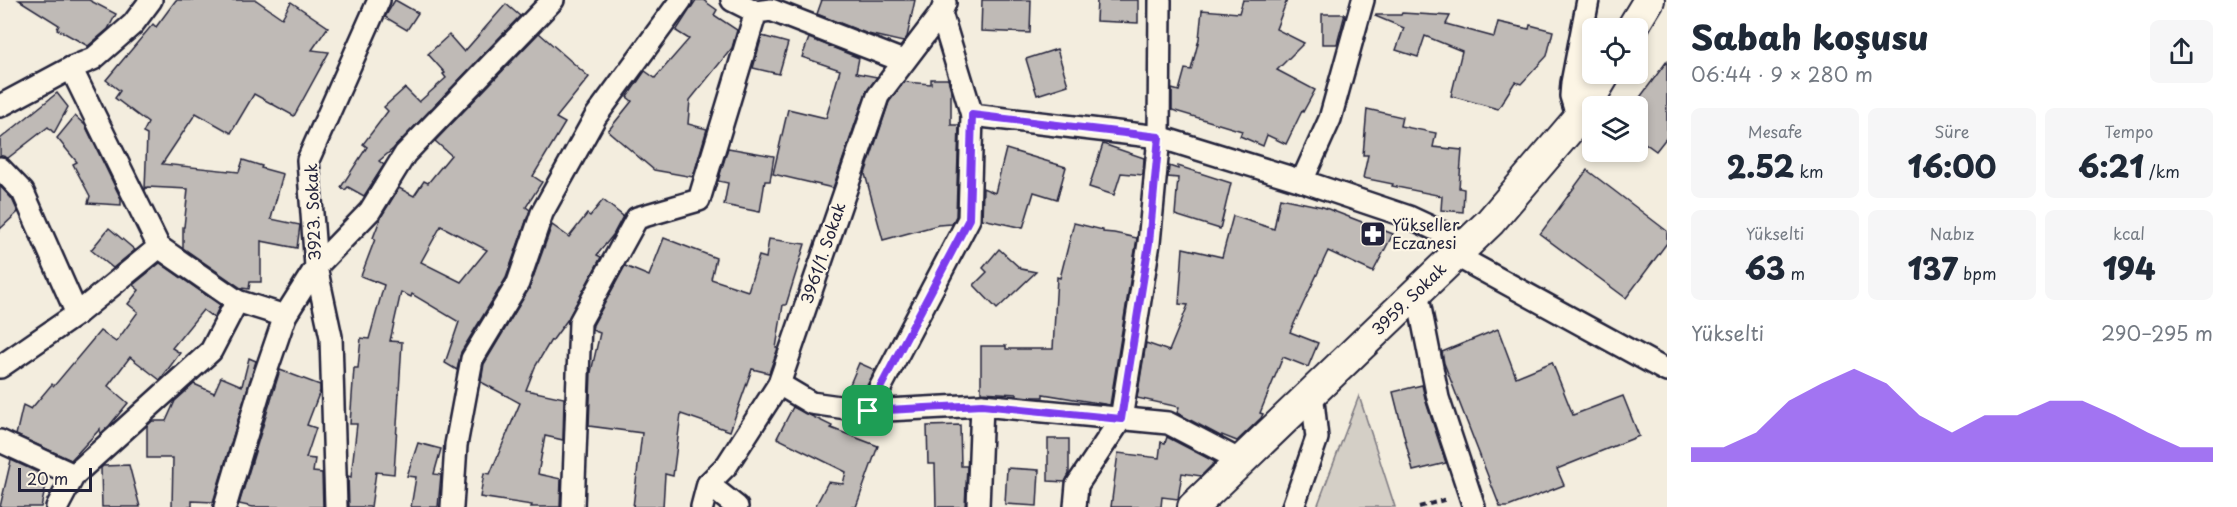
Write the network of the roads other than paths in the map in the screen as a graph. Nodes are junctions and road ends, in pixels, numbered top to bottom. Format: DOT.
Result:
graph roads {
  1 [pos="151,0"];
  2 [pos="379,0"];
  3 [pos="553,0"];
  4 [pos="681,0"];
  5 [pos="732,0"];
  6 [pos="1160,0"];
  7 [pos="1364,0"];
  8 [pos="1588,0"];
  9 [pos="1649,0"];
  10 [pos="944,6"];
  11 [pos="756,12"];
  12 [pos="1638,18"];
  13 [pos="903,61"];
  14 [pos="71,68"];
  15 [pos="1599,84"];
  16 [pos="0,106"];
  17 [pos="972,115"];
  18 [pos="1578,119"];
  19 [pos="1159,137"];
  20 [pos="0,168"];
  21 [pos="1302,181"];
  22 [pos="159,248"];
  23 [pos="1461,249"];
  24 [pos="316,267"];
  25 [pos="1417,292"];
  26 [pos="237,301"];
  27 [pos="76,314"];
  28 [pos="285,316"];
  29 [pos="0,367"];
  30 [pos="1667,371"];
  31 [pos="779,384"];
  32 [pos="1312,392"];
  33 [pos="982,405"];
  34 [pos="868,411"];
  35 [pos="1121,419"];
  36 [pos="0,441"];
  37 [pos="1241,461"];
  38 [pos="74,475"];
  39 [pos="708,484"];
  40 [pos="1471,500"];
  41 [pos="57,507"];
  42 [pos="225,507"];
  43 [pos="336,507"];
  44 [pos="452,507"];
  45 [pos="573,507"];
  46 [pos="702,507"];
  47 [pos="737,507"];
  48 [pos="978,507"];
  49 [pos="1074,507"];
  50 [pos="1193,507"];
  51 [pos="1293,507"];
  1 -- 14 [label="street"];
  2 -- 24 [label="street, 3923. Sokak"];
  3 -- 24 [label="street"];
  4 -- 44 [label="street"];
  5 -- 11 [label="street"];
  6 -- 19 [label="street"];
  7 -- 21 [label="street"];
  8 -- 18 [label="street"];
  9 -- 12 [label="street"];
  10 -- 13 [label="street, 3961/1. Sokak"];
  10 -- 17 [label="street"];
  11 -- 13 [label="street"];
  11 -- 45 [label="street"];
  13 -- 31 [label="street, 3961/1. Sokak"];
  14 -- 16 [label="street"];
  14 -- 22 [label="street"];
  15 -- 18 [label="street, 3959. Sokak"];
  17 -- 19 [label="street"];
  17 -- 34 [label="street"];
  18 -- 23 [label="street, 3959. Sokak"];
  19 -- 21 [label="street"];
  19 -- 35 [label="street"];
  20 -- 27 [label="street"];
  21 -- 23 [label="street"];
  22 -- 26 [label="street"];
  22 -- 27 [label="street"];
  23 -- 25 [label="street, 3959. Sokak"];
  23 -- 30 [label="street"];
  24 -- 28 [label="street, 3923. Sokak"];
  24 -- 43 [label="street"];
  25 -- 32 [label="street, 3959. Sokak"];
  25 -- 40 [label="street"];
  26 -- 28 [label="street"];
  26 -- 38 [label="street"];
  27 -- 29 [label="street"];
  28 -- 42 [label="street, 3923. Sokak"];
  31 -- 34 [label="street"];
  31 -- 39 [label="street, 3961/1. Sokak"];
  32 -- 37 [label="street, 3959. Sokak"];
  32 -- 51 [label="street"];
  33 -- 34 [label="street"];
  33 -- 35 [label="street"];
  33 -- 48 [label="street"];
  35 -- 37 [label="street"];
  35 -- 49 [label="street"];
  36 -- 38 [label="street"];
  37 -- 50 [label="street, 3959. Sokak"];
  38 -- 41 [label="street"];
  39 -- 46 [label="street, 3961/1. Sokak"];
  39 -- 47 [label="street"];
}
